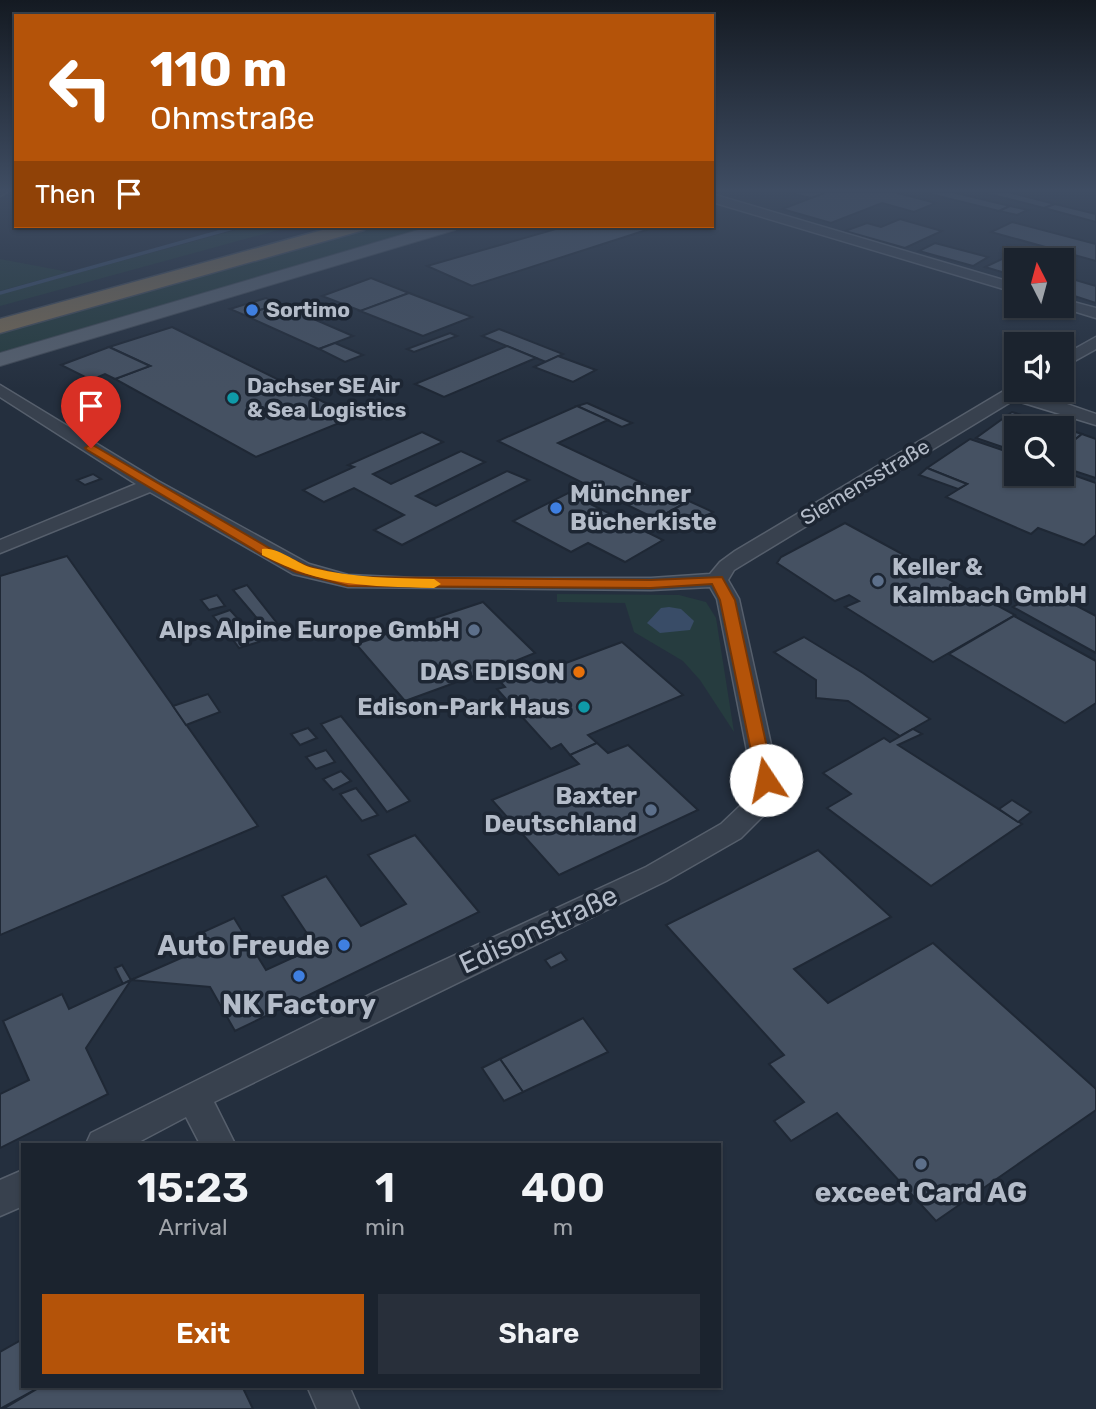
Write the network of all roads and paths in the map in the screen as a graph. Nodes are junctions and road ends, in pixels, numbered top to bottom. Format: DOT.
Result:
graph roads {
  1 [pos="210,258"];
  2 [pos="244,258"];
  3 [pos="337,258"];
  4 [pos="339,258"];
  5 [pos="912,258"];
  6 [pos="282,274"];
  7 [pos="1004,285"];
  8 [pos="1074,307"];
  9 [pos="1096,313"];
  10 [pos="0,316"];
  11 [pos="0,326"];
  12 [pos="1096,342"];
  13 [pos="1074,356"];
  14 [pos="0,360"];
  15 [pos="0,390"];
  16 [pos="1004,399"];
  17 [pos="1045,402"];
  18 [pos="1096,420"];
  19 [pos="151,485"];
  20 [pos="0,547"];
  21 [pos="717,580"];
  22 [pos="193,1096"];
  23 [pos="105,1143"];
  24 [pos="217,1143"];
  25 [pos="21,1188"];
  26 [pos="0,1199"];
  27 [pos="328,1388"];
  28 [pos="338,1409"];
  1 -- 10 [label="highway"];
  2 -- 11 [label="highway"];
  3 -- 6 [label="main road"];
  4 -- 6 [label="main road"];
  5 -- 7 [label="street"];
  6 -- 14 [label="main road"];
  8 -- 9 [label="street"];
  12 -- 13 [label="street"];
  15 -- 19 [label="street"];
  16 -- 21 [label="street, Siemensstraße"];
  17 -- 18 [label="street"];
  19 -- 20 [label="street"];
  19 -- 21 [label="street"];
  21 -- 22 [label="street, Edisonstraße"];
  22 -- 23 [label="street, Edisonstraße"];
  22 -- 24 [label="street"];
  25 -- 26 [label="street"];
  27 -- 28 [label="street"];
}
